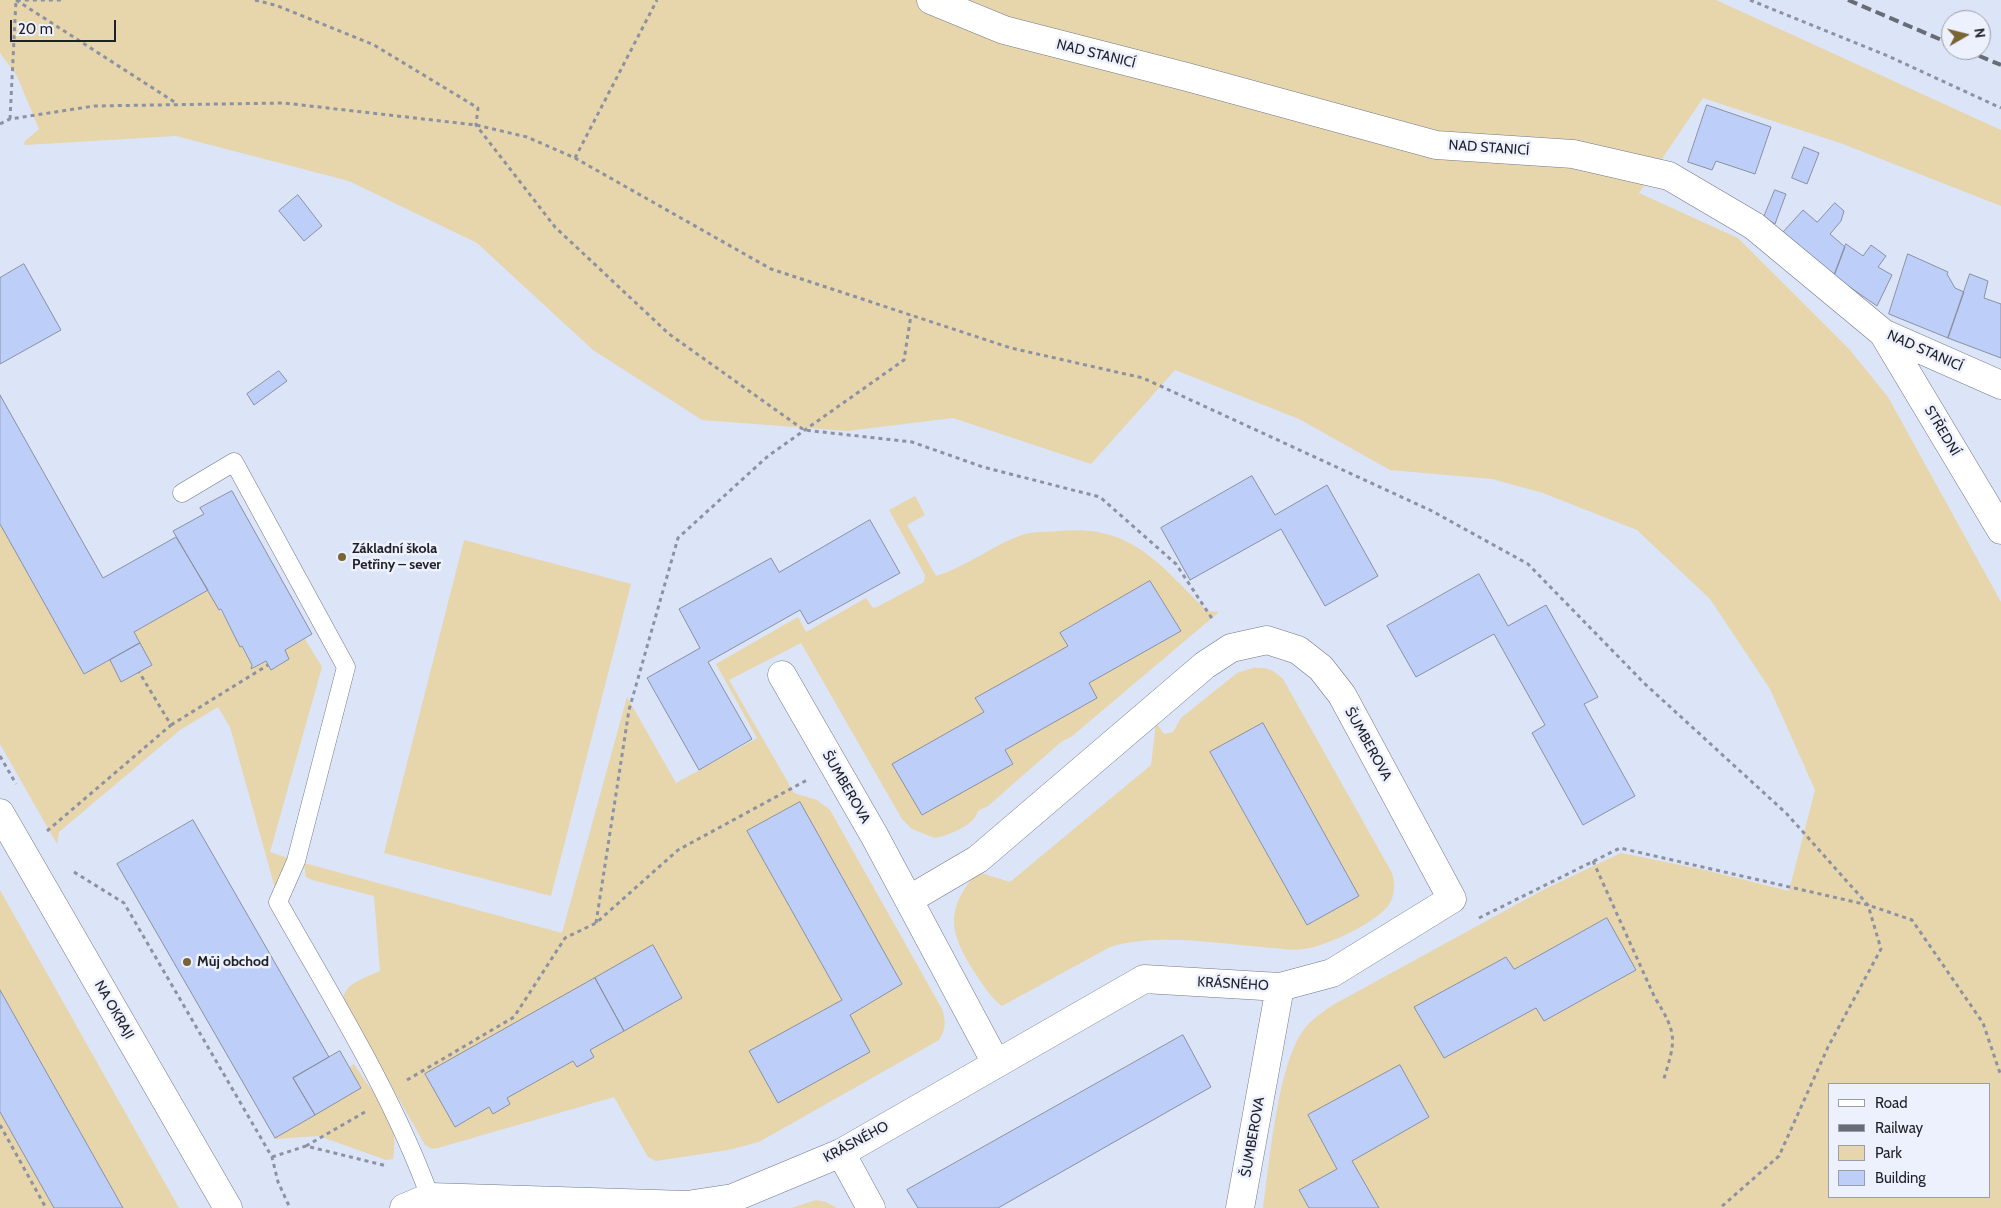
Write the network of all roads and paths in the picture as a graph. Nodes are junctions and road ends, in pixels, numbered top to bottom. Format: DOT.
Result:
graph roads {
  1 [pos="16,0"];
  2 [pos="61,0"];
  3 [pos="255,0"];
  4 [pos="657,0"];
  5 [pos="931,0"];
  6 [pos="1750,0"];
  7 [pos="177,104"];
  8 [pos="2001,108"];
  9 [pos="10,119"];
  10 [pos="0,124"];
  11 [pos="476,125"];
  12 [pos="575,158"];
  13 [pos="911,315"];
  14 [pos="1883,333"];
  15 [pos="2001,385"];
  16 [pos="804,430"];
  17 [pos="182,493"];
  18 [pos="2001,530"];
  19 [pos="1231,648"];
  20 [pos="268,665"];
  21 [pos="139,672"];
  22 [pos="782,675"];
  23 [pos="171,725"];
  24 [pos="0,756"];
  25 [pos="834,766"];
  26 [pos="20,791"];
  27 [pos="0,813"];
  28 [pos="44,834"];
  29 [pos="1593,861"];
  30 [pos="68,866"];
  31 [pos="910,898"];
  32 [pos="1868,906"];
  33 [pos="1473,921"];
  34 [pos="596,923"];
  35 [pos="1280,987"];
  36 [pos="996,1064"];
  37 [pos="2001,1076"];
  38 [pos="1663,1082"];
  39 [pos="388,1098"];
  40 [pos="0,1125"];
  41 [pos="306,1146"];
  42 [pos="841,1153"];
  43 [pos="272,1157"];
  44 [pos="416,1159"];
  45 [pos="430,1197"];
  46 [pos="46,1208"];
  47 [pos="228,1208"];
  48 [pos="290,1208"];
  49 [pos="404,1208"];
  50 [pos="871,1208"];
  51 [pos="1240,1208"];
  52 [pos="1720,1208"];
  1 -- 2 [label="path"];
  1 -- 7 [label="path"];
  1 -- 9 [label="path"];
  3 -- 11 [label="path"];
  4 -- 12 [label="path"];
  5 -- 14 [label="street, NAD STANICÍ"];
  6 -- 8 [label="path"];
  7 -- 9 [label="path"];
  7 -- 11 [label="path"];
  9 -- 10 [label="path"];
  11 -- 12 [label="path"];
  11 -- 16 [label="path"];
  12 -- 13 [label="path"];
  13 -- 16 [label="path"];
  13 -- 32 [label="path"];
  14 -- 15 [label="street, NAD STANICÍ"];
  14 -- 18 [label="street, STŘEDNÍ"];
  16 -- 19 [label="path"];
  16 -- 34 [label="path"];
  17 -- 39 [label="lane"];
  19 -- 31 [label="street, ŠUMBEROVA"];
  19 -- 35 [label="street, ŠUMBEROVA"];
  20 -- 23 [label="path"];
  21 -- 23 [label="path"];
  22 -- 25 [label="street, ŠUMBEROVA"];
  23 -- 28 [label="path"];
  24 -- 26 [label="path"];
  25 -- 31 [label="street, ŠUMBEROVA"];
  25 -- 34 [label="path"];
  27 -- 47 [label="street, NA OKRAJI"];
  29 -- 32 [label="path"];
  29 -- 33 [label="path"];
  29 -- 38 [label="path"];
  30 -- 43 [label="path"];
  31 -- 36 [label="street, ŠUMBEROVA"];
  32 -- 37 [label="path"];
  32 -- 52 [label="path"];
  34 -- 39 [label="path"];
  35 -- 36 [label="street, KRÁSNÉHO"];
  35 -- 51 [label="street, ŠUMBEROVA"];
  36 -- 42 [label="street, KRÁSNÉHO"];
  39 -- 41 [label="path"];
  39 -- 44 [label="lane"];
  40 -- 46 [label="path"];
  41 -- 43 [label="path"];
  41 -- 44 [label="path"];
  42 -- 45 [label="street, KRÁSNÉHO"];
  42 -- 50 [label="street"];
  43 -- 48 [label="path"];
  44 -- 45 [label="lane"];
  45 -- 49 [label="street, KRÁSNÉHO"];
}
